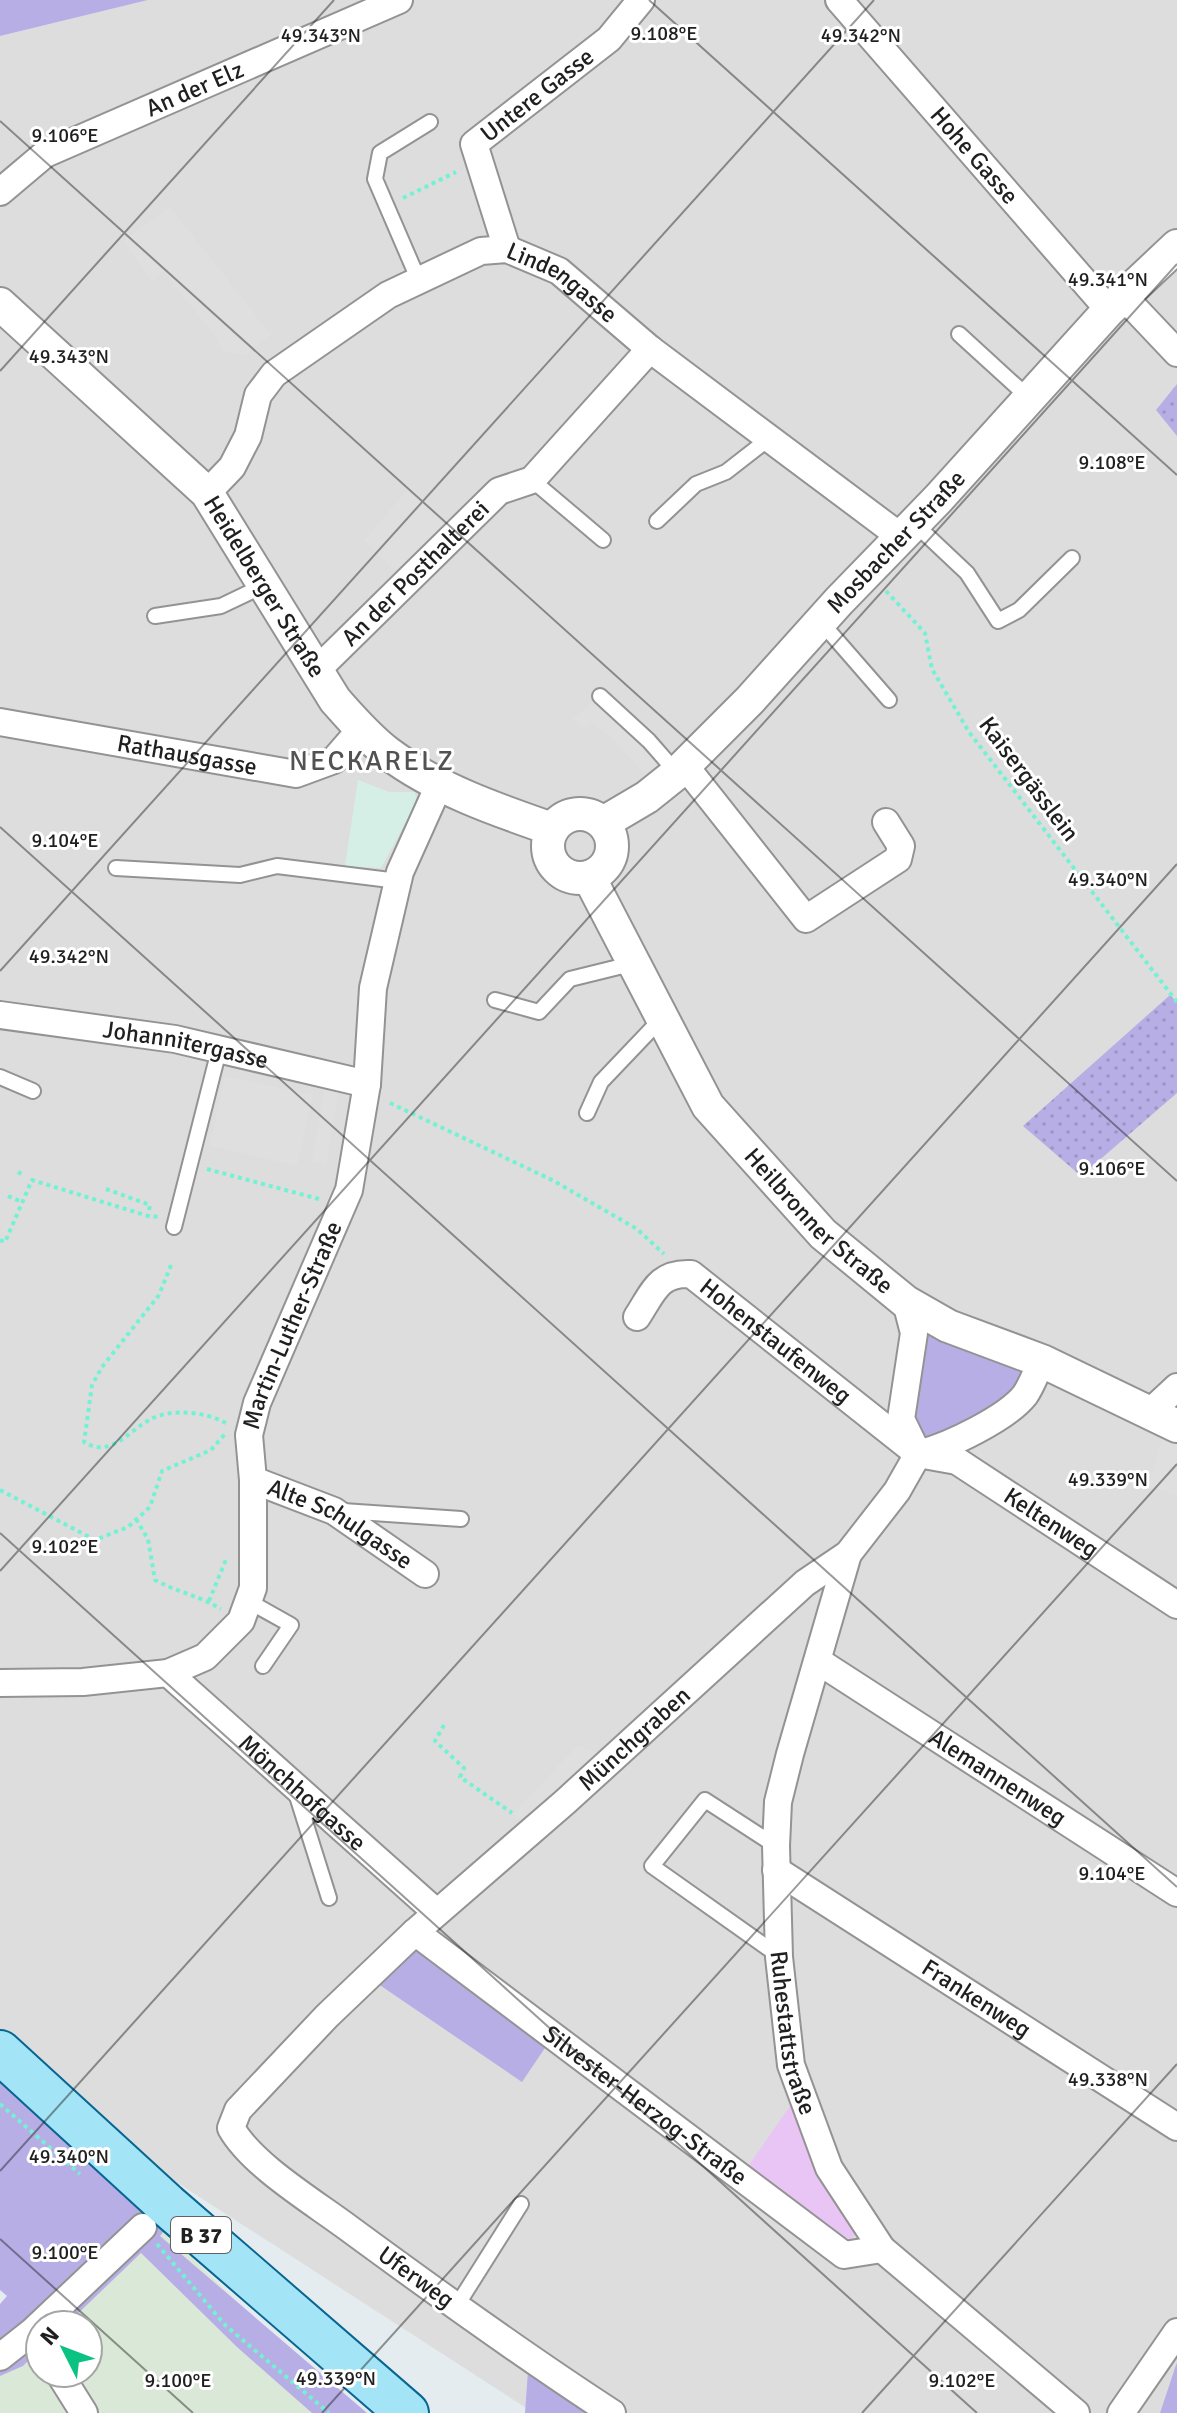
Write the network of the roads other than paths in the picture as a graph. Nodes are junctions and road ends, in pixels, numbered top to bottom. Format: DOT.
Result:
graph roads {
  1 [pos="399,0"];
  2 [pos="641,0"];
  3 [pos="839,0"];
  4 [pos="430,122"];
  5 [pos="0,192"];
  6 [pos="1177,246"];
  7 [pos="507,249"];
  8 [pos="419,281"];
  9 [pos="1116,303"];
  10 [pos="0,304"];
  11 [pos="959,334"];
  12 [pos="650,349"];
  13 [pos="1177,353"];
  14 [pos="1028,397"];
  15 [pos="771,437"];
  16 [pos="532,480"];
  17 [pos="207,493"];
  18 [pos="657,521"];
  19 [pos="908,530"];
  20 [pos="603,540"];
  21 [pos="1072,558"];
  22 [pos="265,585"];
  23 [pos="155,616"];
  24 [pos="820,622"];
  25 [pos="317,670"];
  26 [pos="600,696"];
  27 [pos="889,700"];
  28 [pos="0,722"];
  29 [pos="361,729"];
  30 [pos="681,770"];
  31 [pos="440,783"];
  32 [pos="886,822"];
  33 [pos="603,823"];
  34 [pos="552,829"];
  35 [pos="116,868"];
  36 [pos="589,877"];
  37 [pos="398,881"];
  38 [pos="635,963"];
  39 [pos="495,1000"];
  40 [pos="0,1015"];
  41 [pos="662,1018"];
  42 [pos="219,1050"];
  43 [pos="0,1077"];
  44 [pos="366,1090"];
  45 [pos="33,1091"];
  46 [pos="587,1113"];
  47 [pos="174,1227"];
  48 [pos="906,1302"];
  49 [pos="637,1317"];
  50 [pos="1042,1361"];
  51 [pos="1177,1387"];
  52 [pos="1163,1420"];
  53 [pos="918,1454"];
  54 [pos="253,1480"];
  55 [pos="334,1511"];
  56 [pos="461,1519"];
  57 [pos="848,1554"];
  58 [pos="425,1574"];
  59 [pos="1177,1605"];
  60 [pos="244,1611"];
  61 [pos="818,1661"];
  62 [pos="263,1666"];
  63 [pos="168,1673"];
  64 [pos="0,1683"];
  65 [pos="294,1785"];
  66 [pos="776,1858"];
  67 [pos="1177,1893"];
  68 [pos="329,1898"];
  69 [pos="436,1912"];
  70 [pos="415,1932"];
  71 [pos="779,1957"];
  72 [pos="0,2052"];
  73 [pos="1177,2127"];
  74 [pos="231,2128"];
  75 [pos="521,2204"];
  76 [pos="143,2227"];
  77 [pos="882,2249"];
  78 [pos="456,2307"];
  79 [pos="63,2309"];
  80 [pos="1177,2332"];
  81 [pos="24,2344"];
  82 [pos="0,2357"];
  83 [pos="69,2389"];
  84 [pos="84,2413"];
  85 [pos="407,2413"];
  86 [pos="612,2413"];
  87 [pos="1076,2413"];
  88 [pos="1121,2413"];
  1 -- 5 [label="street, An der Elz"];
  2 -- 7 [label="street, Untere Gasse"];
  3 -- 9 [label="street, Hohe Gasse"];
  4 -- 8 [label="lane"];
  6 -- 9 [label="street, Mosbacher Straße"];
  7 -- 8 [label="street, Lindengasse"];
  7 -- 12 [label="street, Lindengasse"];
  8 -- 17 [label="street, Lindengasse"];
  9 -- 13 [label="street, Hohe Gasse"];
  9 -- 14 [label="street, Mosbacher Straße"];
  10 -- 17 [label="street, Heidelberger Straße"];
  11 -- 14 [label="lane"];
  12 -- 15 [label="street, Lindengasse"];
  12 -- 16 [label="street, An der Posthalterei"];
  14 -- 19 [label="street, Mosbacher Straße"];
  15 -- 18 [label="lane"];
  15 -- 19 [label="street, Lindengasse"];
  16 -- 20 [label="lane"];
  16 -- 25 [label="street, An der Posthalterei"];
  17 -- 22 [label="street, Heidelberger Straße"];
  19 -- 21 [label="lane"];
  19 -- 24 [label="street, Mosbacher Straße"];
  22 -- 23 [label="lane"];
  22 -- 25 [label="street, Heidelberger Straße"];
  24 -- 27 [label="lane"];
  24 -- 30 [label="street, Mosbacher Straße"];
  25 -- 29 [label="street, Heidelberger Straße"];
  26 -- 30 [label="lane"];
  28 -- 29 [label="street, Rathausgasse"];
  29 -- 31 [label="street, Heidelberger Straße"];
  30 -- 32 [label="street"];
  30 -- 33 [label="street, Mosbacher Straße"];
  31 -- 34 [label="street, Heidelberger Straße"];
  31 -- 37 [label="street, Martin-Luther-Straße"];
  33 -- 34 [label="street"];
  33 -- 36 [label="street"];
  34 -- 36 [label="street"];
  35 -- 37 [label="lane"];
  36 -- 38 [label="street, Heilbronner Straße"];
  37 -- 44 [label="street, Martin-Luther-Straße"];
  38 -- 39 [label="lane"];
  38 -- 41 [label="street, Heilbronner Straße"];
  40 -- 42 [label="street, Johannitergasse"];
  41 -- 46 [label="lane"];
  41 -- 48 [label="street, Heilbronner Straße"];
  42 -- 44 [label="street, Johannitergasse"];
  42 -- 47 [label="lane"];
  43 -- 45 [label="lane"];
  44 -- 54 [label="street, Martin-Luther-Straße"];
  48 -- 50 [label="street, Heilbronner Straße"];
  48 -- 53 [label="street"];
  49 -- 53 [label="street, Hohenstaufenweg"];
  50 -- 52 [label="street, Heilbronner Straße"];
  50 -- 53 [label="street"];
  51 -- 52 [label="street"];
  53 -- 57 [label="street, Münchgraben"];
  53 -- 59 [label="street, Keltenweg"];
  54 -- 55 [label="street, Alte Schulgasse"];
  54 -- 60 [label="street, Martin-Luther-Straße"];
  55 -- 56 [label="lane"];
  55 -- 58 [label="street, Alte Schulgasse"];
  57 -- 61 [label="street, Ruhestattstraße"];
  57 -- 69 [label="street, Münchgraben"];
  60 -- 62 [label="lane"];
  60 -- 63 [label="street"];
  61 -- 66 [label="street, Ruhestattstraße"];
  61 -- 67 [label="street, Alemannenweg"];
  63 -- 64 [label="street"];
  63 -- 65 [label="street, Mönchhofgasse"];
  65 -- 68 [label="lane"];
  65 -- 69 [label="street, Mönchhofgasse"];
  66 -- 71 [label="street, Ruhestattstraße"];
  66 -- 71 [label="lane"];
  66 -- 73 [label="street, Frankenweg"];
  69 -- 70 [label="street, Münchgraben"];
  70 -- 74 [label="street, Münchgraben"];
  70 -- 77 [label="street, Silvester-Herzog-Straße"];
  71 -- 77 [label="street, Ruhestattstraße"];
  72 -- 85 [label="main road, B 37"];
  74 -- 78 [label="street, Uferweg"];
  75 -- 78 [label="lane"];
  76 -- 79 [label="street"];
  77 -- 87 [label="street, Ruhestattstraße"];
  78 -- 86 [label="street, Uferweg"];
  80 -- 88 [label="street"];
  81 -- 82 [label="street"];
  83 -- 84 [label="street"];
}
